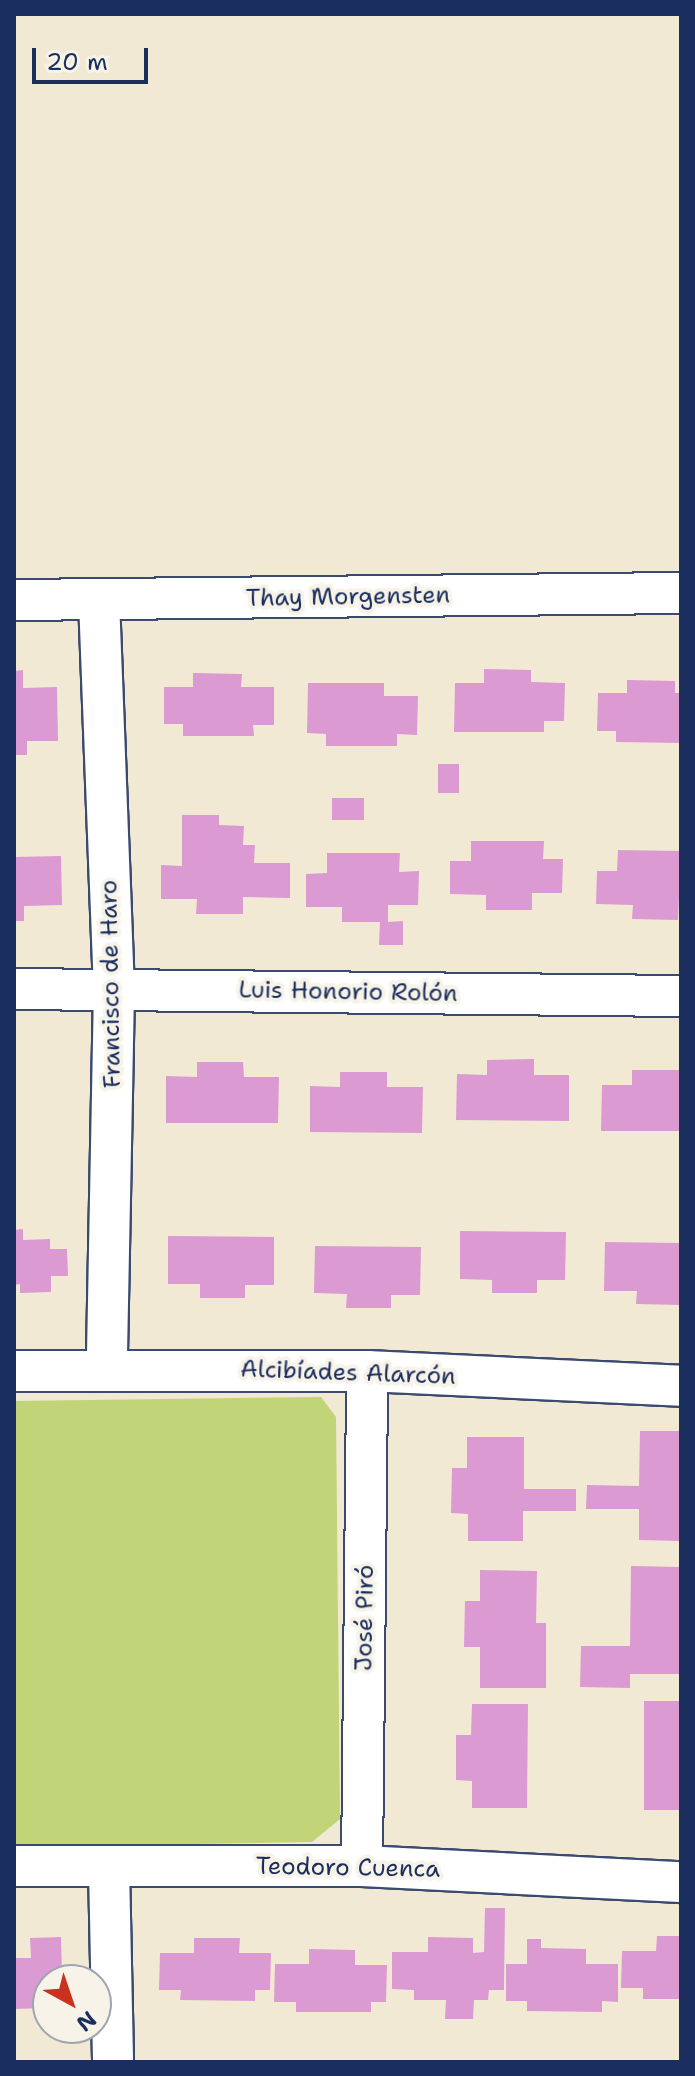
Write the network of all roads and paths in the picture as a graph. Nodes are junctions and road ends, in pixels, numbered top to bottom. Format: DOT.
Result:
graph roads {
  1 [pos="681,593"];
  2 [pos="14,600"];
  3 [pos="99,600"];
  4 [pos="14,989"];
  5 [pos="114,990"];
  6 [pos="681,996"];
  7 [pos="107,1368"];
  8 [pos="14,1371"];
  9 [pos="367,1371"];
  10 [pos="681,1386"];
  11 [pos="14,1866"];
  12 [pos="362,1866"];
  13 [pos="109,1868"];
  14 [pos="681,1882"];
  15 [pos="113,2062"];
  1 -- 3 [label="street, Thay Morgensten"];
  2 -- 3 [label="street, Thay Morgensten"];
  3 -- 5 [label="street, Francisco de Haro"];
  4 -- 5 [label="street, Luis Honorio Rolón"];
  5 -- 6 [label="street, Luis Honorio Rolón"];
  5 -- 7 [label="street, Francisco de Haro"];
  7 -- 8 [label="street, Alcibíades Alarcón"];
  7 -- 9 [label="street, Alcibíades Alarcón"];
  9 -- 10 [label="street, Alcibíades Alarcón"];
  9 -- 12 [label="street, José Piró"];
  11 -- 13 [label="street, Teodoro Cuenca"];
  12 -- 13 [label="street, Teodoro Cuenca"];
  12 -- 14 [label="street, Teodoro Cuenca"];
  13 -- 15 [label="street"];
}
